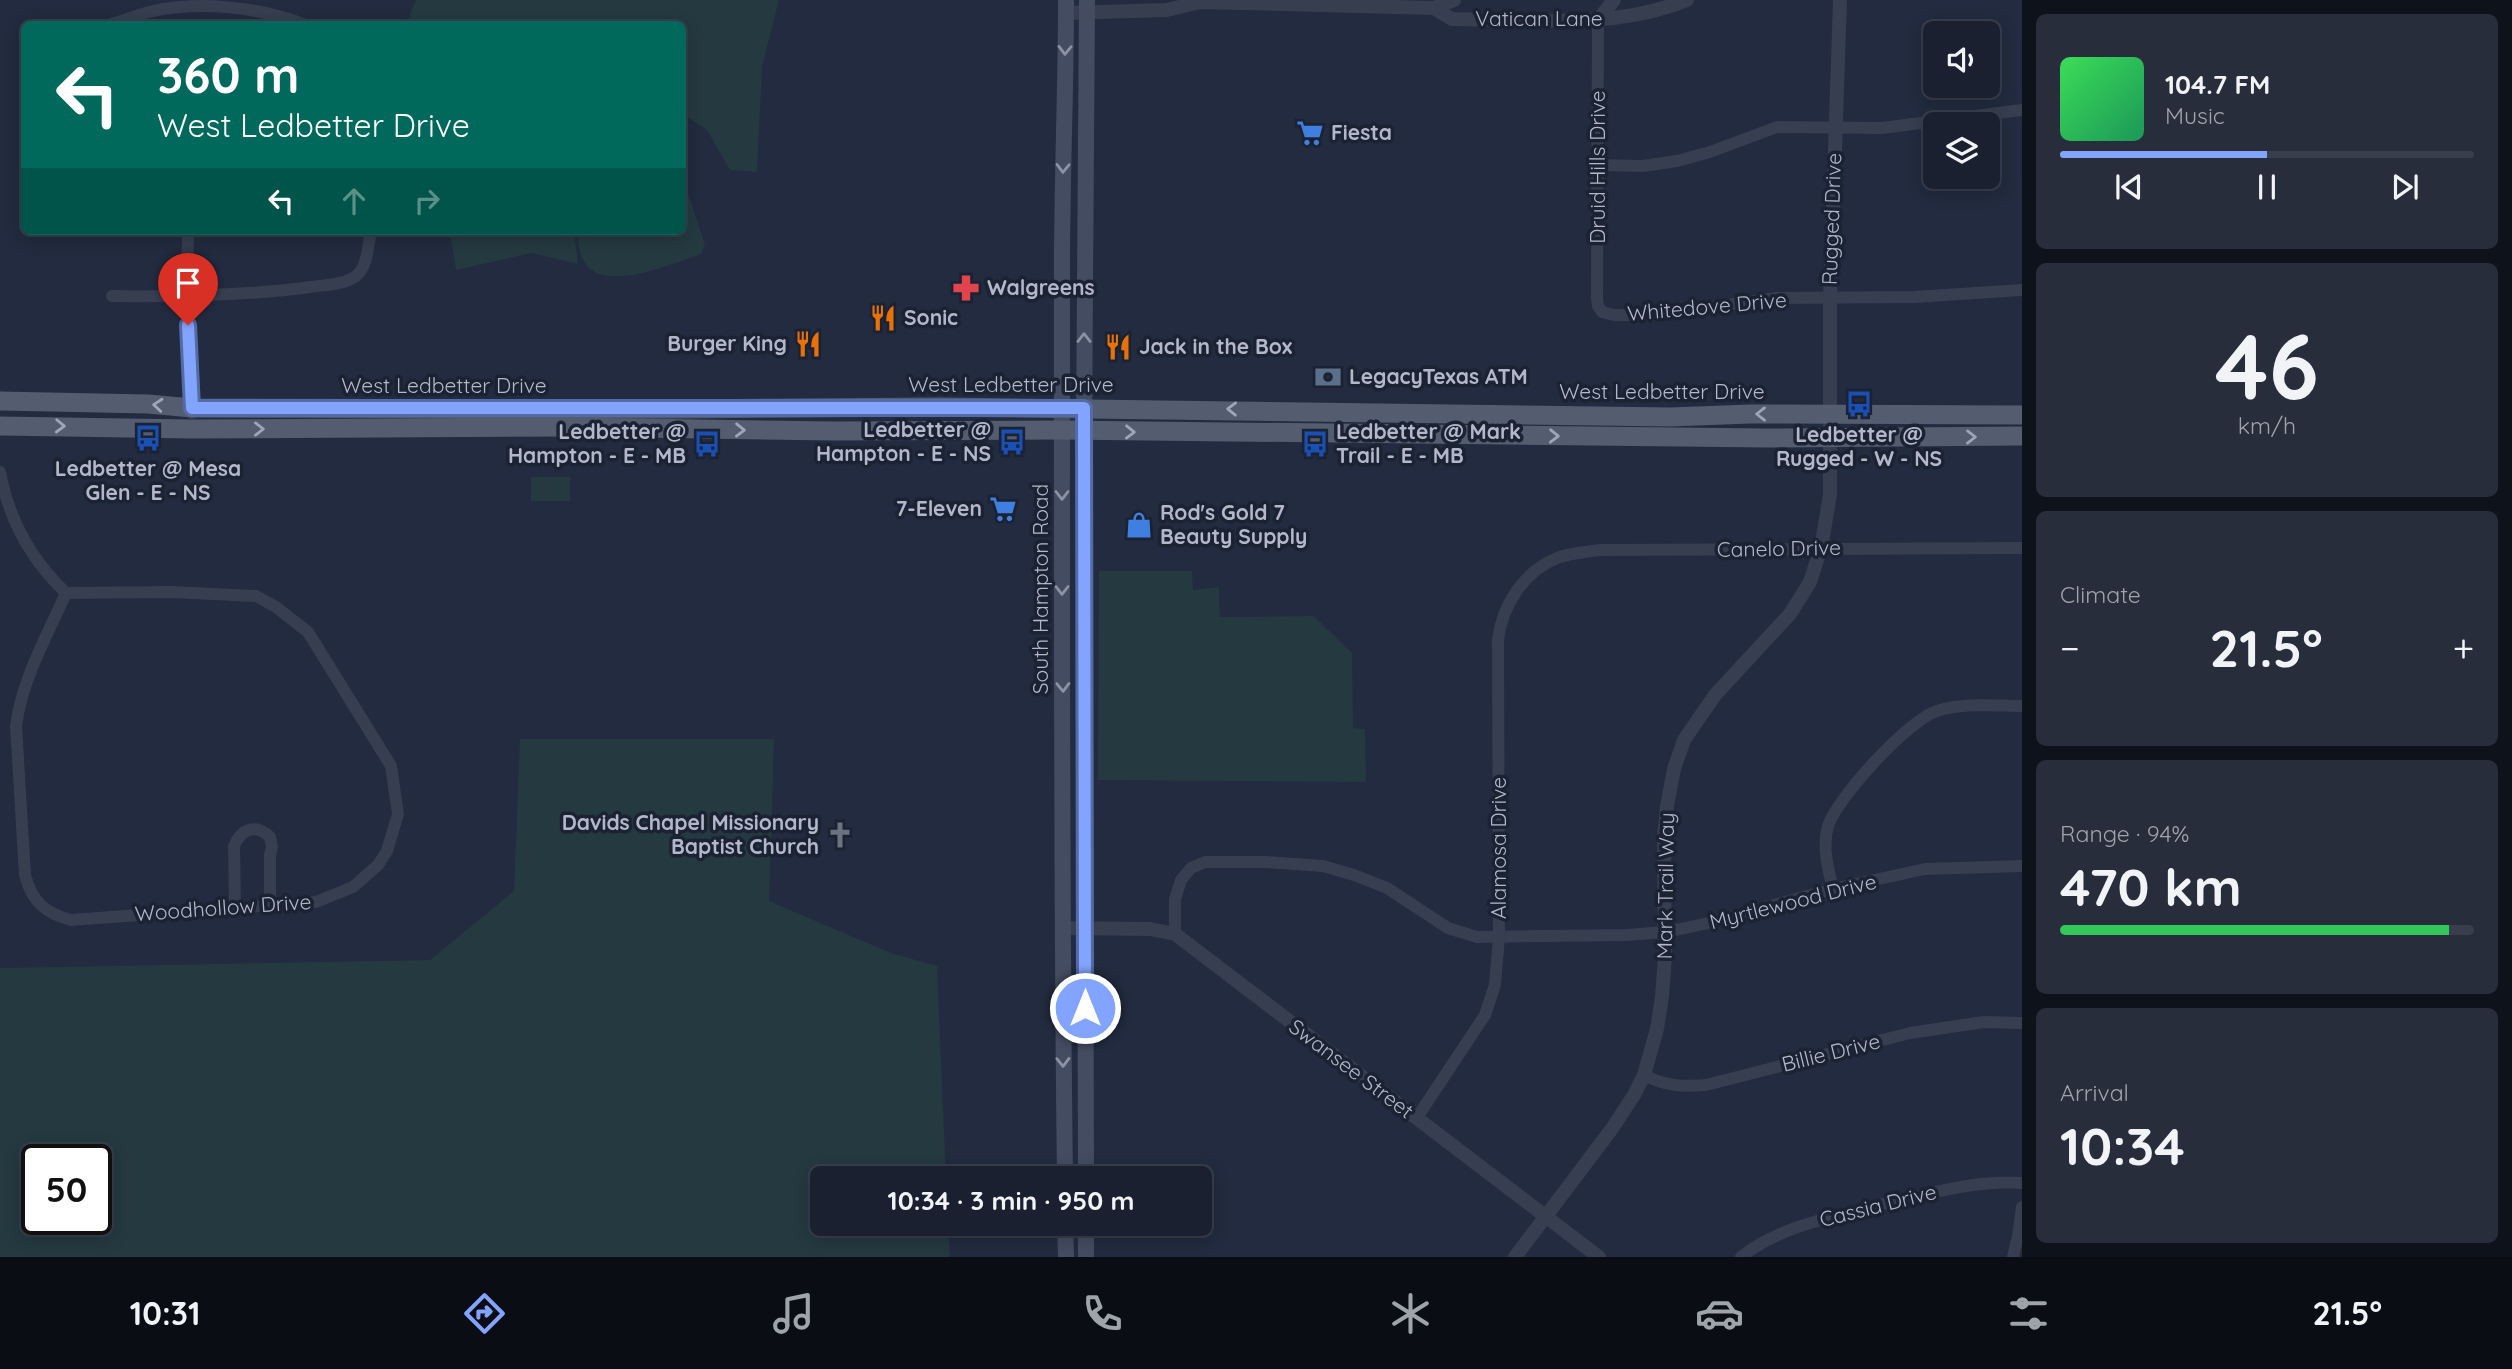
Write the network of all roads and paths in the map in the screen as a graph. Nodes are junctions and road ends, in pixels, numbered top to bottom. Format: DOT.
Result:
graph roads {
  1 [pos="1454,0"];
  2 [pos="1614,0"];
  3 [pos="1687,0"];
  4 [pos="1840,0"];
  5 [pos="1199,1"];
  6 [pos="1434,4"];
  7 [pos="1066,6"];
  8 [pos="1087,6"];
  9 [pos="1598,20"];
  10 [pos="126,21"];
  11 [pos="292,21"];
  12 [pos="1064,99"];
  13 [pos="1086,100"];
  14 [pos="2022,110"];
  15 [pos="1836,128"];
  16 [pos="1598,165"];
  17 [pos="188,235"];
  18 [pos="370,235"];
  19 [pos="2022,290"];
  20 [pos="112,296"];
  21 [pos="187,297"];
  22 [pos="1830,299"];
  23 [pos="1602,312"];
  24 [pos="0,401"];
  25 [pos="833,406"];
  26 [pos="192,408"];
  27 [pos="1062,408"];
  28 [pos="1084,408"];
  29 [pos="547,409"];
  30 [pos="673,409"];
  31 [pos="1268,410"];
  32 [pos="1830,415"];
  33 [pos="2022,415"];
  34 [pos="0,426"];
  35 [pos="598,427"];
  36 [pos="489,428"];
  37 [pos="191,429"];
  38 [pos="1062,430"];
  39 [pos="833,431"];
  40 [pos="1084,431"];
  41 [pos="1265,433"];
  42 [pos="2022,436"];
  43 [pos="1830,438"];
  44 [pos="0,472"];
  45 [pos="1821,548"];
  46 [pos="2022,548"];
  47 [pos="1540,567"];
  48 [pos="66,593"];
  49 [pos="2022,706"];
  50 [pos="1063,759"];
  51 [pos="1085,763"];
  52 [pos="2022,866"];
  53 [pos="1833,889"];
  54 [pos="270,906"];
  55 [pos="235,907"];
  56 [pos="1062,928"];
  57 [pos="1085,928"];
  58 [pos="1665,932"];
  59 [pos="1175,934"];
  60 [pos="1499,937"];
  61 [pos="2022,1023"];
  62 [pos="1644,1074"];
  63 [pos="1064,1087"];
  64 [pos="1086,1088"];
  65 [pos="1416,1119"];
  66 [pos="1065,1166"];
  67 [pos="1086,1166"];
  68 [pos="2022,1183"];
  69 [pos="2022,1207"];
  70 [pos="1545,1216"];
  71 [pos="1065,1236"];
  72 [pos="1086,1236"];
  73 [pos="1066,1257"];
  74 [pos="1086,1257"];
  75 [pos="1515,1257"];
  76 [pos="1599,1257"];
  77 [pos="1741,1257"];
  78 [pos="2013,1257"];
  1 -- 6 [label="street, Vatican Lane"];
  2 -- 9 [label="street"];
  3 -- 9 [label="street, Vatican Lane"];
  4 -- 15 [label="street, Rugged Drive"];
  5 -- 6 [label="street, Vatican Lane"];
  5 -- 8 [label="street, Vatican Lane"];
  6 -- 9 [label="street, Vatican Lane"];
  7 -- 8 [label="street, Vatican Lane"];
  7 -- 12 [label="main road, South Hampton Road, one-way"];
  8 -- 13 [label="main road, South Hampton Road"];
  9 -- 16 [label="street, Druid Hills Drive"];
  10 -- 11 [label="street"];
  12 -- 13 [label="main road"];
  12 -- 27 [label="main road, South Hampton Road, one-way"];
  28 -- 13 [label="main road, South Hampton Road, one-way"];
  14 -- 15 [label="street"];
  15 -- 16 [label="street"];
  15 -- 22 [label="street, Rugged Drive"];
  16 -- 23 [label="street, Druid Hills Drive"];
  17 -- 21 [label="street"];
  18 -- 21 [label="street"];
  19 -- 22 [label="street, Whitedove Drive"];
  20 -- 21 [label="street"];
  21 -- 26 [label="street"];
  22 -- 23 [label="street, Whitedove Drive"];
  22 -- 32 [label="street, Rugged Drive"];
  26 -- 24 [label="main road, West Ledbetter Drive, one-way"];
  25 -- 27 [label="main road, West Ledbetter Drive"];
  25 -- 30 [label="main road, West Ledbetter Drive"];
  25 -- 39 [label="main road"];
  26 -- 29 [label="main road, West Ledbetter Drive"];
  26 -- 37 [label="street"];
  27 -- 28 [label="main road, West Ledbetter Drive"];
  27 -- 38 [label="main road, South Hampton Road"];
  31 -- 28 [label="main road, West Ledbetter Drive, one-way"];
  28 -- 40 [label="main road, South Hampton Road"];
  29 -- 30 [label="main road, West Ledbetter Drive"];
  29 -- 36 [label="main road"];
  30 -- 35 [label="main road"];
  32 -- 31 [label="main road, West Ledbetter Drive, one-way"];
  31 -- 41 [label="main road"];
  32 -- 33 [label="main road, West Ledbetter Drive"];
  32 -- 43 [label="street, Rugged Drive"];
  34 -- 37 [label="main road, West Ledbetter Drive, one-way"];
  35 -- 36 [label="main road, West Ledbetter Drive"];
  35 -- 39 [label="main road, West Ledbetter Drive, one-way"];
  37 -- 36 [label="main road, West Ledbetter Drive, one-way"];
  38 -- 39 [label="main road, West Ledbetter Drive"];
  38 -- 40 [label="main road, West Ledbetter Drive"];
  38 -- 50 [label="main road, South Hampton Road, one-way"];
  40 -- 41 [label="main road, West Ledbetter Drive, one-way"];
  40 -- 51 [label="main road, South Hampton Road"];
  41 -- 43 [label="main road, West Ledbetter Drive, one-way"];
  43 -- 42 [label="main road, West Ledbetter Drive, one-way"];
  43 -- 45 [label="street, Mark Trail Way"];
  44 -- 48 [label="street"];
  45 -- 46 [label="street, Canelo Drive"];
  45 -- 47 [label="street, Canelo Drive"];
  45 -- 58 [label="street, Mark Trail Way"];
  47 -- 60 [label="street, Alamosa Drive"];
  48 -- 54 [label="street, Woodhollow Drive"];
  48 -- 55 [label="street, Woodhollow Drive"];
  49 -- 53 [label="street"];
  50 -- 51 [label="main road"];
  50 -- 56 [label="main road, South Hampton Road"];
  51 -- 57 [label="main road, South Hampton Road"];
  52 -- 53 [label="street, Myrtlewood Drive"];
  53 -- 58 [label="street, Myrtlewood Drive"];
  54 -- 55 [label="street, Woodhollow Drive"];
  54 -- 55 [label="street"];
  56 -- 57 [label="street, Swansee Street"];
  56 -- 63 [label="main road, South Hampton Road, one-way"];
  57 -- 59 [label="street, Swansee Street"];
  57 -- 64 [label="main road, South Hampton Road"];
  58 -- 60 [label="street, Myrtlewood Drive"];
  58 -- 62 [label="street, Mark Trail Way"];
  59 -- 60 [label="street, Myrtlewood Drive"];
  59 -- 65 [label="street, Swansee Street"];
  60 -- 65 [label="street, Alamosa Drive"];
  61 -- 62 [label="street, Billie Drive"];
  62 -- 70 [label="street, Mark Trail Way"];
  63 -- 64 [label="main road"];
  63 -- 66 [label="main road, South Hampton Road"];
  64 -- 67 [label="main road, South Hampton Road"];
  65 -- 70 [label="street, Swansee Street"];
  68 -- 77 [label="street, Cassia Drive"];
  69 -- 78 [label="street"];
  70 -- 75 [label="street, Mark Trail Way"];
  70 -- 76 [label="street, Swansee Street"];
  71 -- 73 [label="main road"];
  72 -- 74 [label="main road"];
}
